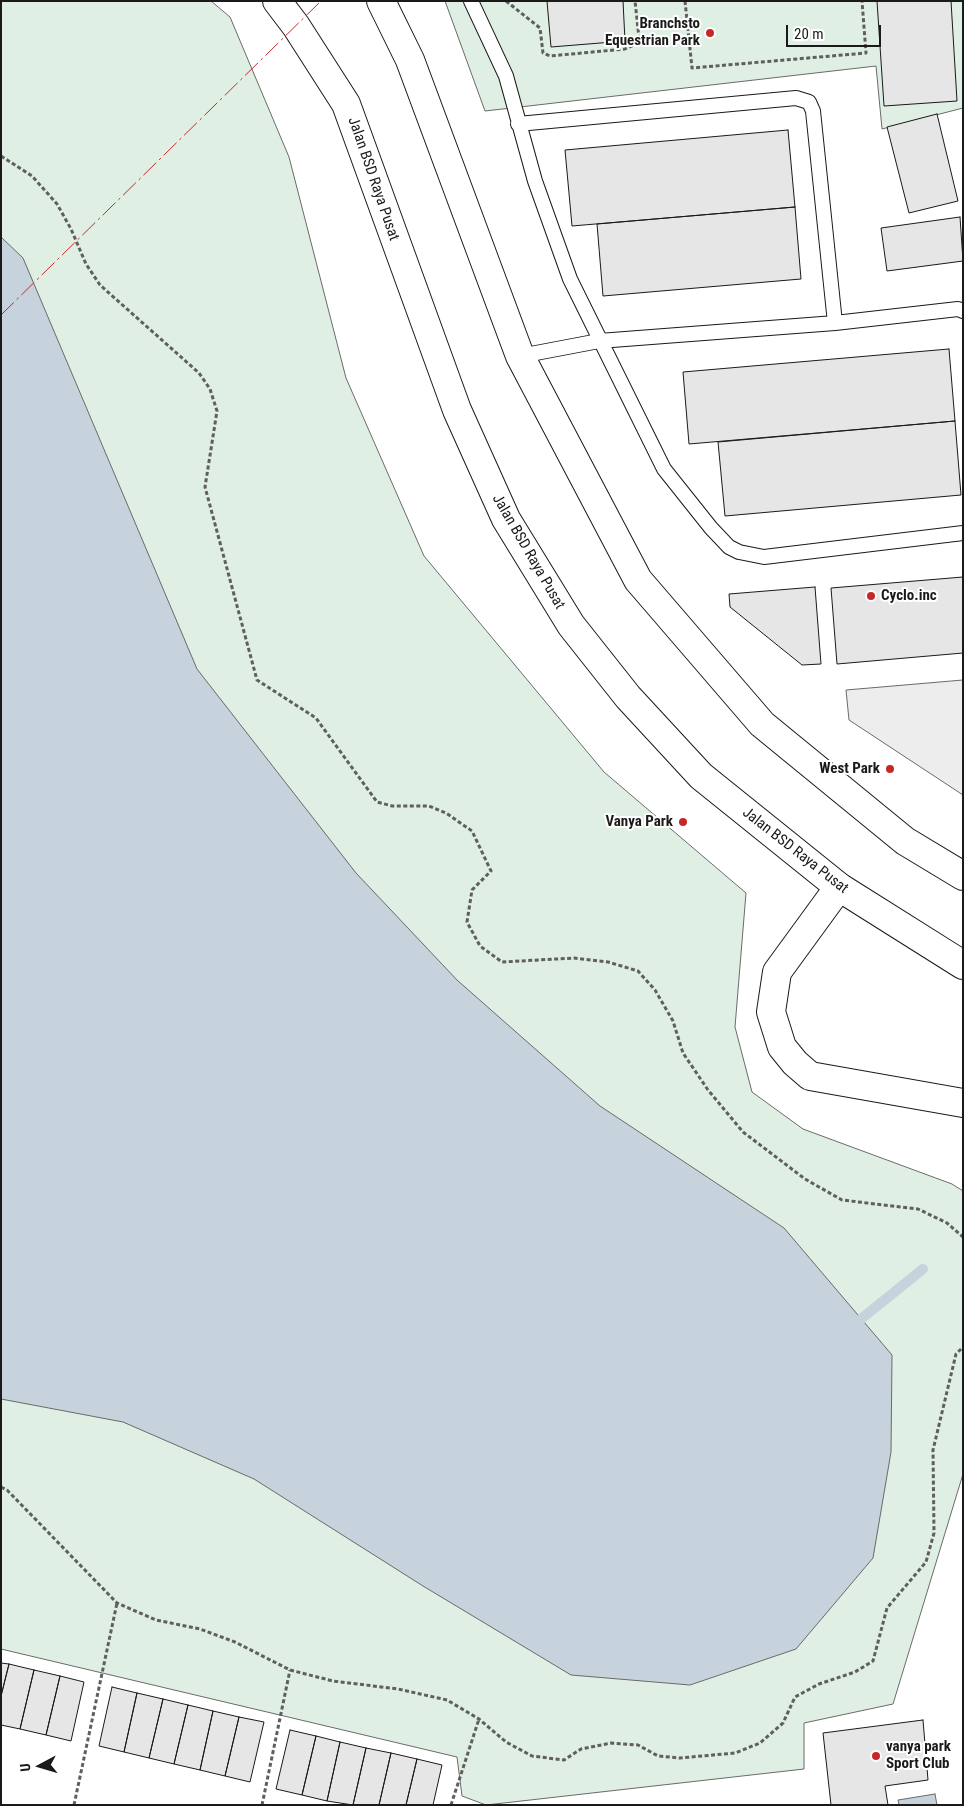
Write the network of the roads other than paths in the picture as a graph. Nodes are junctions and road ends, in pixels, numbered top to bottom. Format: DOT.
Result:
graph roads {
  1 [pos="277,1"];
  2 [pos="381,1"];
  3 [pos="471,1"];
  4 [pos="518,124"];
  5 [pos="963,311"];
  6 [pos="835,323"];
  7 [pos="599,341"];
  8 [pos="520,356"];
  9 [pos="963,533"];
  10 [pos="963,876"];
  11 [pos="839,887"];
  12 [pos="963,965"];
  13 [pos="963,1103"];
  1 -- 11 [label="main road, Jalan BSD Raya Pusat"];
  2 -- 8 [label="main road"];
  3 -- 4 [label="lane"];
  4 -- 6 [label="lane"];
  4 -- 7 [label="lane"];
  5 -- 6 [label="lane"];
  6 -- 7 [label="lane"];
  7 -- 8 [label="lane"];
  7 -- 9 [label="lane"];
  8 -- 10 [label="main road"];
  11 -- 12 [label="main road, Jalan BSD Raya Pusat"];
  11 -- 13 [label="main road"];
}
